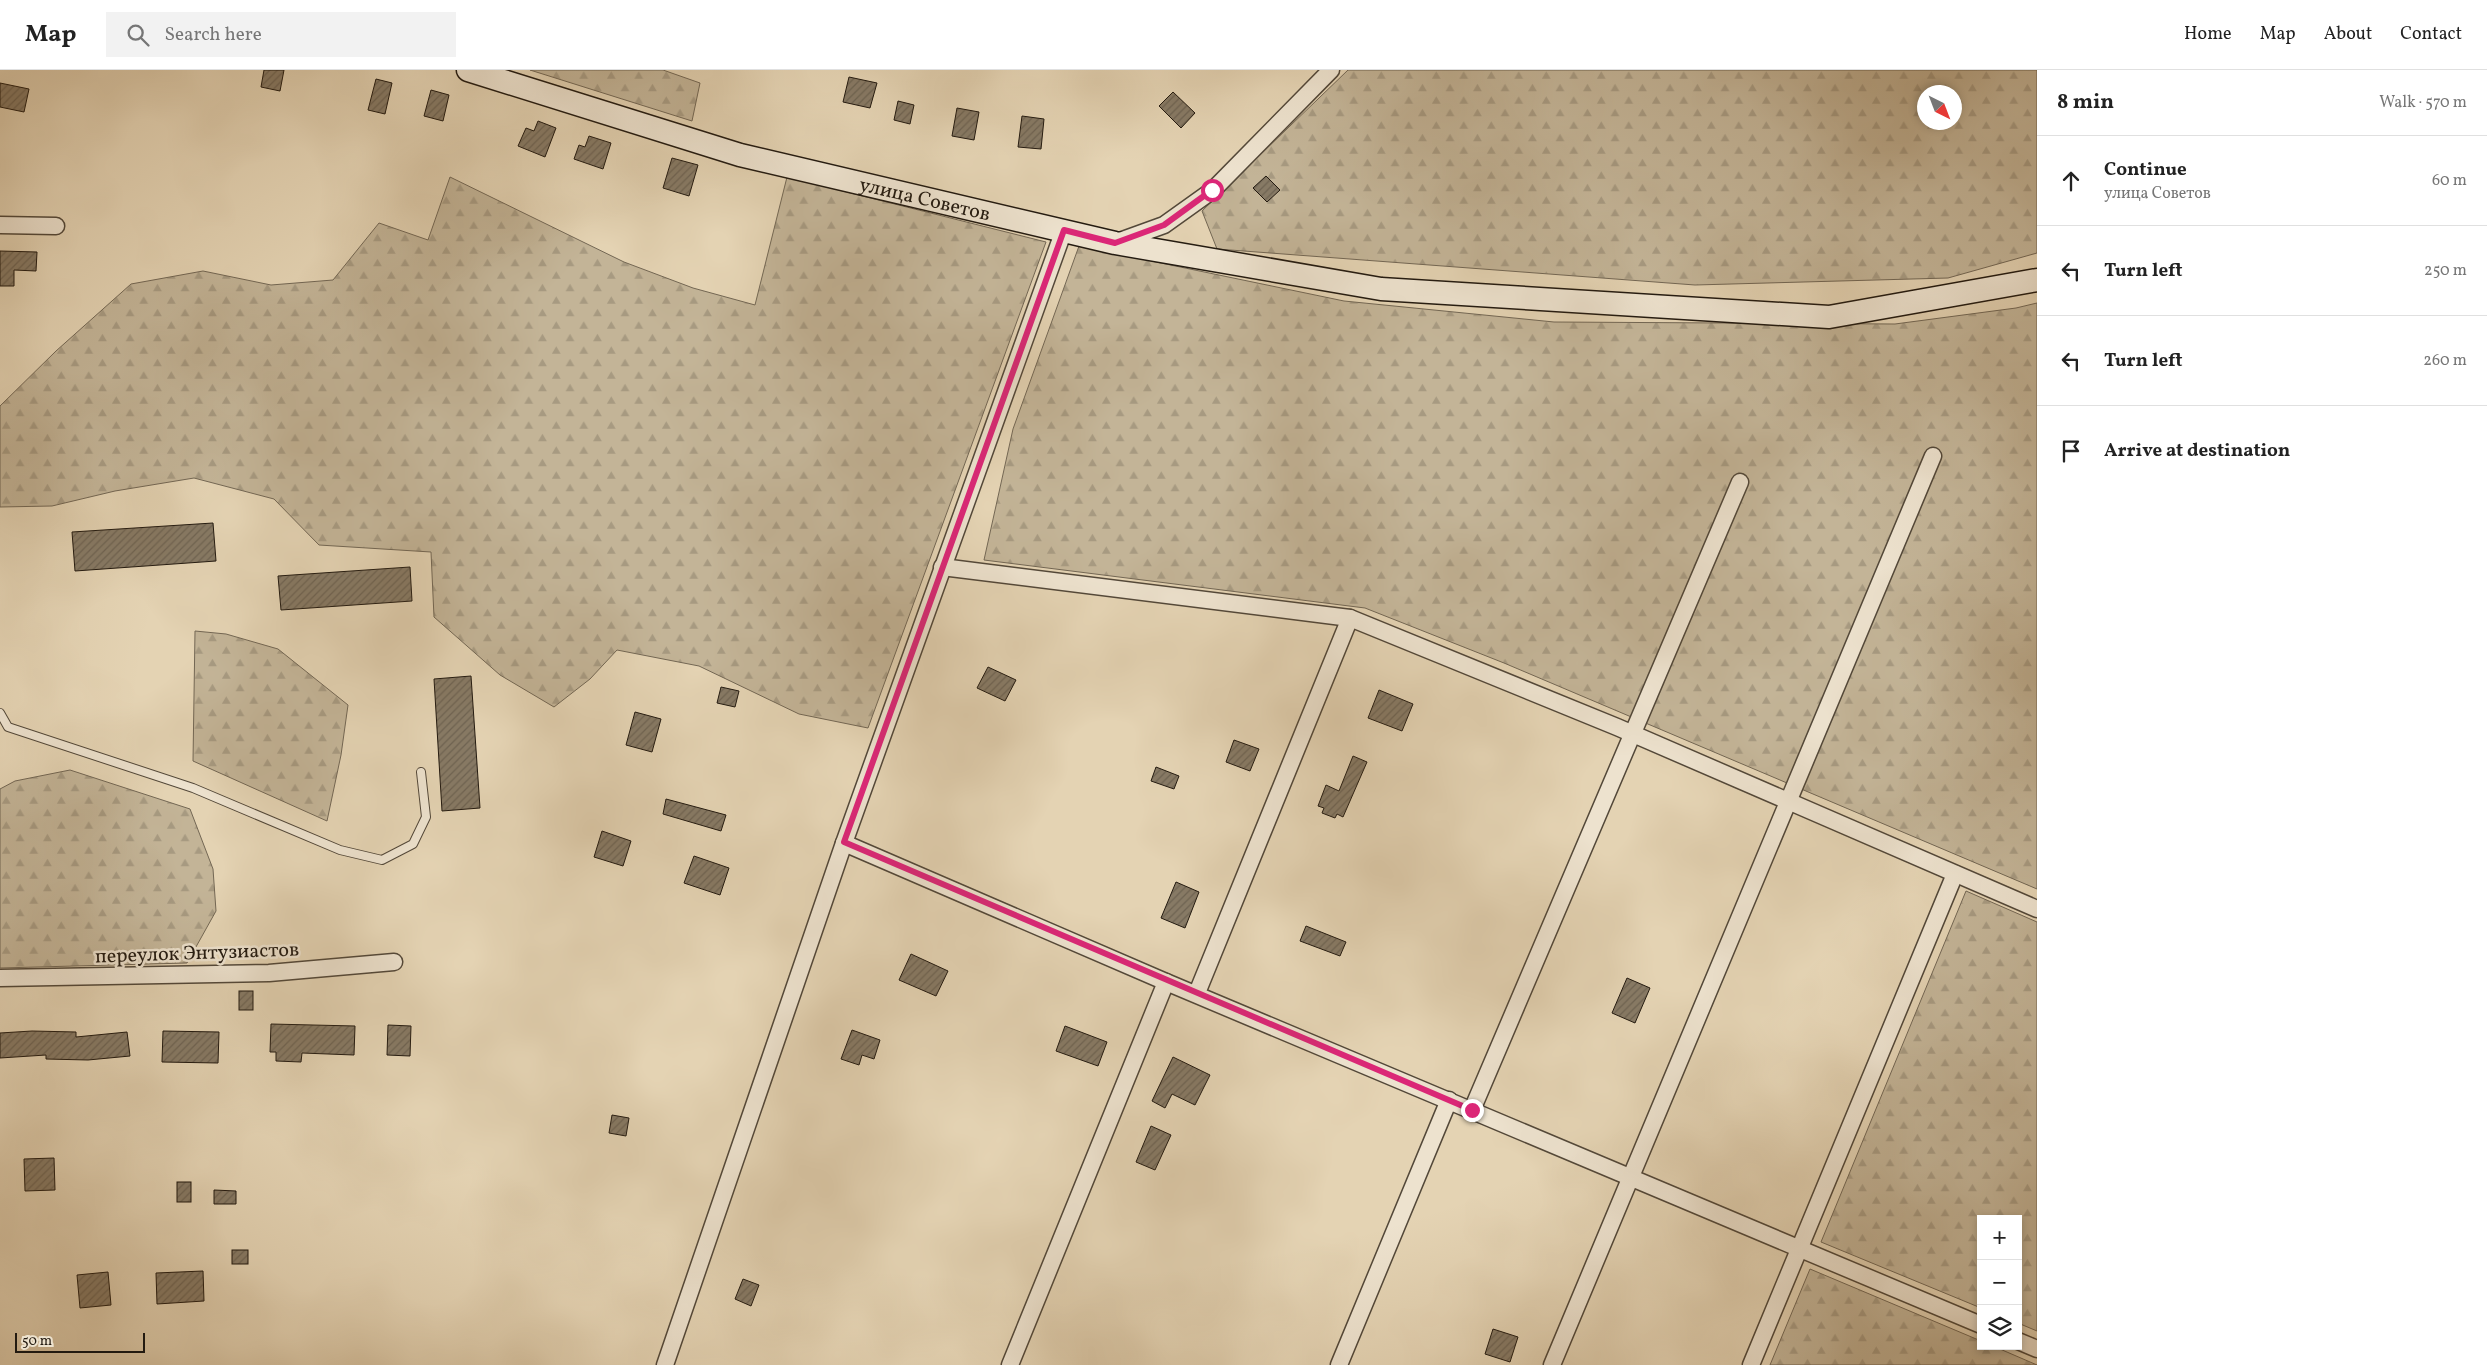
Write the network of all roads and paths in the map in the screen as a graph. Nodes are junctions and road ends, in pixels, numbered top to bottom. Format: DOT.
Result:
graph roads {
  1 [pos="468,70"];
  2 [pos="1331,70"];
  3 [pos="0,225"];
  4 [pos="56,226"];
  5 [pos="1064,230"];
  6 [pos="1115,243"];
  7 [pos="2037,280"];
  8 [pos="1933,456"];
  9 [pos="1740,482"];
  10 [pos="942,567"];
  11 [pos="1350,618"];
  12 [pos="0,713"];
  13 [pos="1633,734"];
  14 [pos="421,772"];
  15 [pos="1788,801"];
  16 [pos="844,842"];
  17 [pos="1955,874"];
  18 [pos="2037,910"];
  19 [pos="394,962"];
  20 [pos="0,978"];
  21 [pos="1166,982"];
  22 [pos="1197,993"];
  23 [pos="1448,1100"];
  24 [pos="1472,1110"];
  25 [pos="1630,1177"];
  26 [pos="1799,1248"];
  27 [pos="1977,1323"];
  28 [pos="2022,1343"];
  29 [pos="2037,1349"];
  30 [pos="665,1365"];
  31 [pos="1010,1365"];
  32 [pos="1339,1365"];
  33 [pos="1552,1365"];
  34 [pos="1751,1365"];
  1 -- 5 [label="main road, улица Советов"];
  2 -- 6 [label="street"];
  3 -- 4 [label="street"];
  5 -- 6 [label="main road, улица Советов"];
  5 -- 10 [label="street"];
  6 -- 7 [label="main road, улица Советов"];
  8 -- 15 [label="street"];
  9 -- 13 [label="street"];
  10 -- 11 [label="street"];
  10 -- 16 [label="street"];
  11 -- 13 [label="street"];
  11 -- 22 [label="street"];
  12 -- 14 [label="lane"];
  13 -- 15 [label="street"];
  13 -- 24 [label="street"];
  15 -- 17 [label="street"];
  15 -- 25 [label="street"];
  16 -- 21 [label="street"];
  16 -- 30 [label="street"];
  17 -- 18 [label="street"];
  17 -- 26 [label="street"];
  19 -- 20 [label="street, переулок Энтузиастов"];
  21 -- 22 [label="street"];
  21 -- 31 [label="street"];
  22 -- 23 [label="street"];
  23 -- 24 [label="street"];
  23 -- 32 [label="street"];
  24 -- 25 [label="street"];
  25 -- 26 [label="street"];
  25 -- 33 [label="street"];
  26 -- 27 [label="street"];
  26 -- 34 [label="street"];
  28 -- 29 [label="street"];
}
